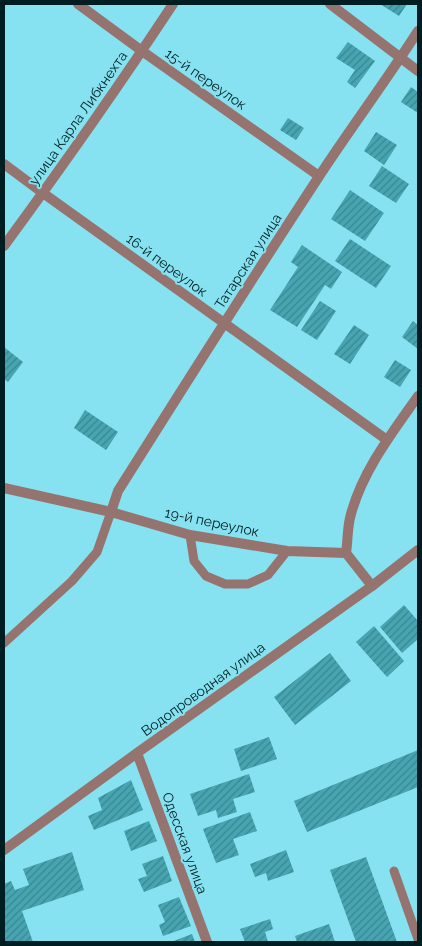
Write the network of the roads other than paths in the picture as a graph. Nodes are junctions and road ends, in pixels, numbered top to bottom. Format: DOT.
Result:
graph roads {
  1 [pos="78,4"];
  2 [pos="173,4"];
  3 [pos="330,4"];
  4 [pos="418,31"];
  5 [pos="142,50"];
  6 [pos="401,58"];
  7 [pos="418,70"];
  8 [pos="4,164"];
  9 [pos="319,176"];
  10 [pos="43,193"];
  11 [pos="4,246"];
  12 [pos="224,323"];
  13 [pos="418,396"];
  14 [pos="387,440"];
  15 [pos="4,488"];
  16 [pos="110,512"];
  17 [pos="190,535"];
  18 [pos="418,550"];
  19 [pos="288,551"];
  20 [pos="346,553"];
  21 [pos="372,586"];
  22 [pos="4,643"];
  23 [pos="138,753"];
  24 [pos="4,850"];
  25 [pos="394,871"];
  26 [pos="418,939"];
  27 [pos="207,942"];
  1 -- 5 [label="street, 15-й переулок"];
  2 -- 5 [label="street, улица Карла Либкнехта"];
  3 -- 6 [label="street"];
  4 -- 6 [label="street, Татарская улица"];
  5 -- 9 [label="street, 15-й переулок"];
  5 -- 10 [label="street, улица Карла Либкнехта"];
  6 -- 7 [label="street"];
  6 -- 9 [label="street, Татарская улица"];
  8 -- 10 [label="street, 16-й переулок"];
  9 -- 12 [label="street, Татарская улица"];
  10 -- 11 [label="street, улица Карла Либкнехта"];
  10 -- 12 [label="street, 16-й переулок"];
  12 -- 14 [label="street, 16-й переулок"];
  12 -- 16 [label="street, Татарская улица"];
  13 -- 14 [label="street"];
  14 -- 20 [label="street"];
  15 -- 16 [label="street, 19-й переулок"];
  16 -- 17 [label="street, 19-й переулок"];
  16 -- 22 [label="lane"];
  17 -- 19 [label="street, 19-й переулок"];
  17 -- 19 [label="lane"];
  18 -- 21 [label="street, Водопроводная улица"];
  19 -- 20 [label="street, 19-й переулок"];
  20 -- 21 [label="street"];
  21 -- 23 [label="street, Водопроводная улица"];
  23 -- 24 [label="street, Водопроводная улица"];
  23 -- 27 [label="street, Одесская улица"];
  25 -- 26 [label="lane"];
}
